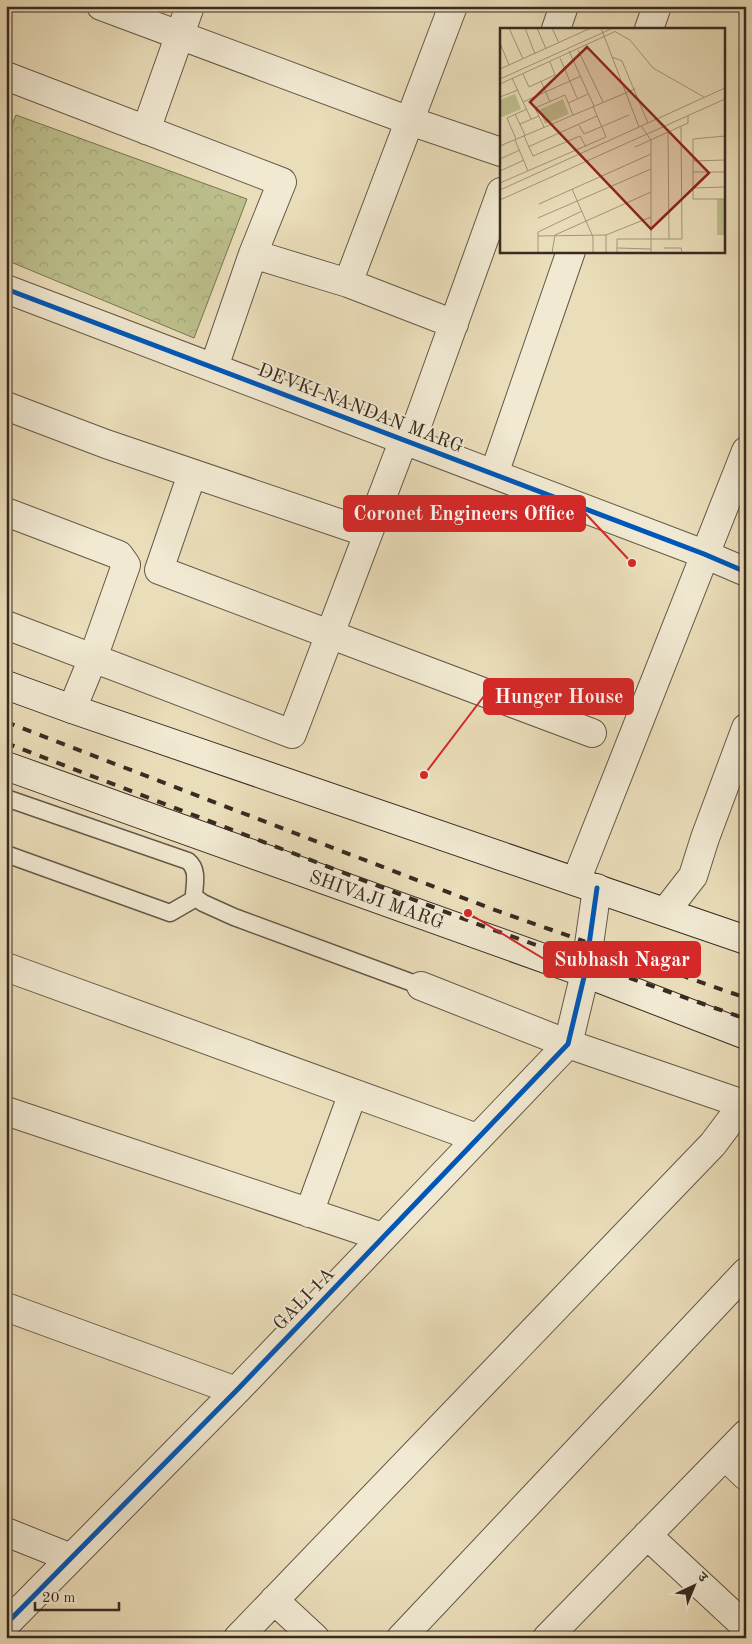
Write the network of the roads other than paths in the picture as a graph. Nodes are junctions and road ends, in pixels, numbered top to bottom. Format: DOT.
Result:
graph roads {
  1 [pos="101,6"];
  2 [pos="190,6"];
  3 [pos="453,6"];
  4 [pos="564,6"];
  5 [pos="657,6"];
  6 [pos="556,28"];
  7 [pos="649,28"];
  8 [pos="180,36"];
  9 [pos="6,76"];
  10 [pos="410,121"];
  11 [pos="146,130"];
  12 [pos="500,152"];
  13 [pos="500,195"];
  14 [pos="572,252"];
  15 [pos="253,254"];
  16 [pos="348,283"];
  17 [pos="6,289"];
  18 [pos="454,324"];
  19 [pos="214,367"];
  20 [pos="6,406"];
  21 [pos="407,440"];
  22 [pos="746,451"];
  23 [pos="192,474"];
  24 [pos="494,474"];
  25 [pos="6,512"];
  26 [pos="368,534"];
  27 [pos="704,554"];
  28 [pos="746,572"];
  29 [pos="6,625"];
  30 [pos="329,634"];
  31 [pos="93,658"];
  32 [pos="6,685"];
  33 [pos="72,709"];
  34 [pos="746,728"];
  35 [pos="592,733"];
  36 [pos="6,766"];
  37 [pos="6,798"];
  38 [pos="6,854"];
  39 [pos="587,884"];
  40 [pos="196,898"];
  41 [pos="665,912"];
  42 [pos="746,940"];
  43 [pos="6,967"];
  44 [pos="585,973"];
  45 [pos="421,986"];
  46 [pos="746,1035"];
  47 [pos="568,1044"];
  48 [pos="353,1093"];
  49 [pos="744,1105"];
  50 [pos="6,1111"];
  51 [pos="477,1138"];
  52 [pos="309,1212"];
  53 [pos="382,1237"];
  54 [pos="746,1272"];
  55 [pos="6,1307"];
  56 [pos="236,1391"];
  57 [pos="746,1434"];
  58 [pos="725,1456"];
  59 [pos="746,1476"];
  60 [pos="6,1532"];
  61 [pos="647,1535"];
  62 [pos="71,1558"];
  63 [pos="274,1600"];
  64 [pos="6,1624"];
  65 [pos="746,1627"];
  66 [pos="238,1638"];
  67 [pos="315,1638"];
  68 [pos="401,1638"];
  69 [pos="547,1638"];
  1 -- 8 [label="street"];
  2 -- 8 [label="street"];
  3 -- 10 [label="street"];
  4 -- 6 [label="street"];
  5 -- 7 [label="street"];
  8 -- 10 [label="street"];
  8 -- 11 [label="street"];
  9 -- 11 [label="street"];
  10 -- 12 [label="street"];
  10 -- 16 [label="street"];
  11 -- 15 [label="street"];
  13 -- 18 [label="street"];
  14 -- 24 [label="street"];
  15 -- 16 [label="street"];
  15 -- 19 [label="street"];
  16 -- 18 [label="street"];
  17 -- 19 [label="street, DEVKI NANDAN MARG"];
  18 -- 21 [label="street"];
  19 -- 21 [label="street, DEVKI NANDAN MARG"];
  20 -- 23 [label="street"];
  21 -- 24 [label="street, DEVKI NANDAN MARG"];
  21 -- 26 [label="street"];
  22 -- 27 [label="street"];
  23 -- 26 [label="street"];
  23 -- 30 [label="street"];
  24 -- 27 [label="street, DEVKI NANDAN MARG"];
  25 -- 31 [label="street"];
  26 -- 30 [label="street"];
  27 -- 28 [label="street, DEVKI NANDAN MARG"];
  27 -- 39 [label="street"];
  29 -- 31 [label="street"];
  30 -- 31 [label="street"];
  30 -- 35 [label="street"];
  31 -- 33 [label="street"];
  32 -- 33 [label="street"];
  33 -- 39 [label="street"];
  34 -- 41 [label="street"];
  36 -- 44 [label="street, SHIVAJI MARG"];
  37 -- 40 [label="lane"];
  38 -- 40 [label="lane"];
  39 -- 41 [label="street"];
  39 -- 44 [label="street"];
  40 -- 45 [label="lane"];
  41 -- 42 [label="street"];
  43 -- 48 [label="street"];
  44 -- 46 [label="street, SHIVAJI MARG"];
  44 -- 47 [label="street"];
  45 -- 47 [label="street"];
  47 -- 49 [label="street"];
  47 -- 51 [label="street, GALI 1A"];
  48 -- 51 [label="street"];
  48 -- 52 [label="street"];
  49 -- 63 [label="street"];
  50 -- 52 [label="street"];
  51 -- 53 [label="street, GALI 1A"];
  52 -- 53 [label="street"];
  53 -- 56 [label="street, GALI 1A"];
  54 -- 68 [label="street"];
  55 -- 56 [label="street"];
  56 -- 62 [label="street, GALI 1A"];
  57 -- 58 [label="street"];
  58 -- 59 [label="street"];
  58 -- 61 [label="street"];
  60 -- 62 [label="street"];
  61 -- 65 [label="street"];
  61 -- 69 [label="street"];
  62 -- 64 [label="street, GALI 1A"];
  63 -- 66 [label="street"];
  63 -- 67 [label="street"];
}
